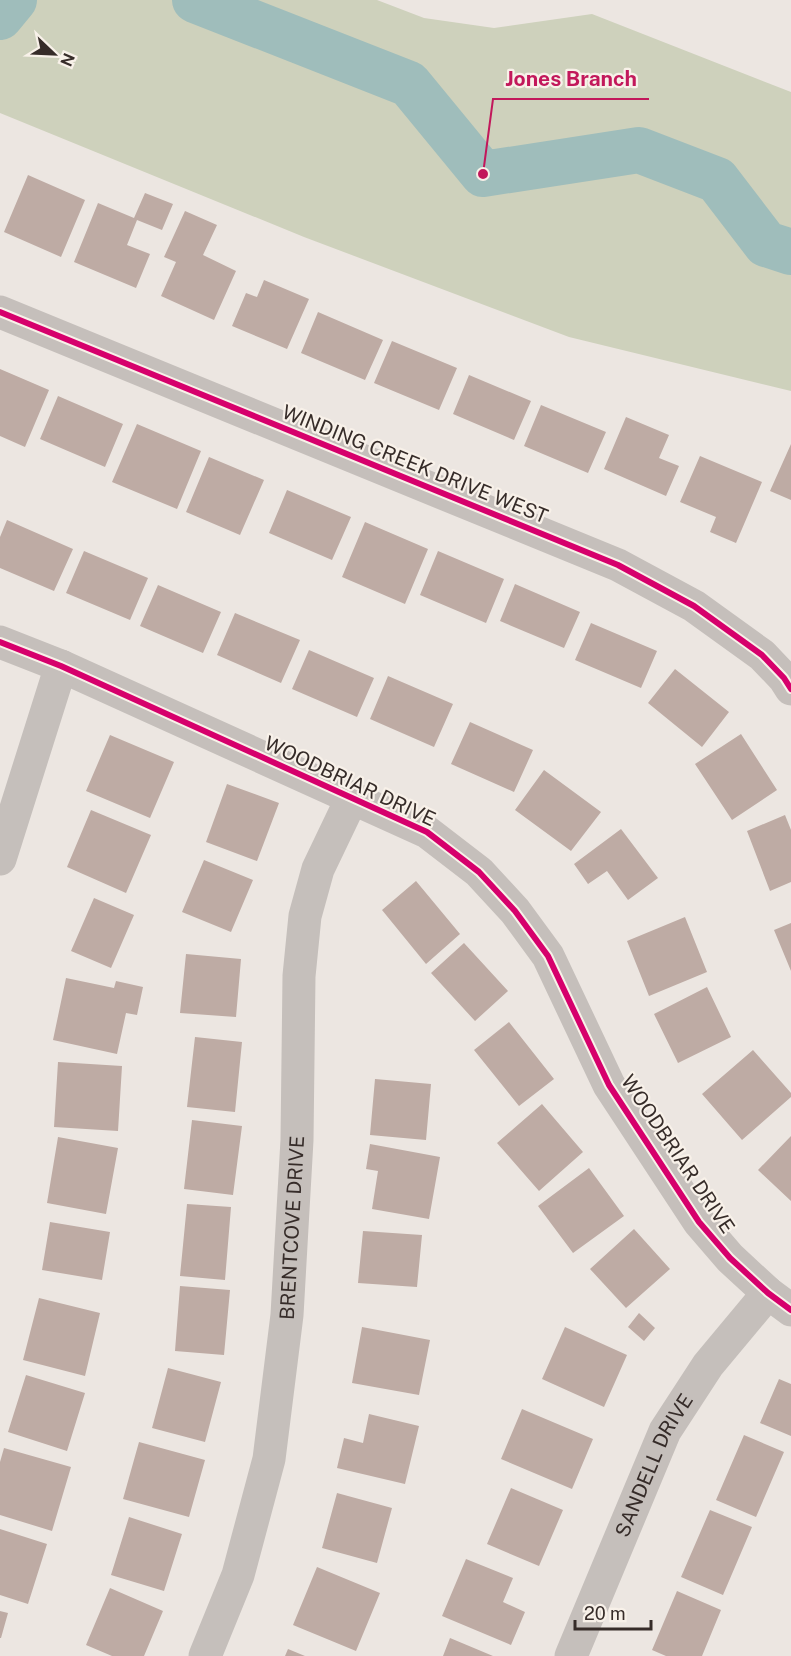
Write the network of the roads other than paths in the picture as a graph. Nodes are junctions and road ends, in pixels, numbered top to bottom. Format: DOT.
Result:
graph roads {
  1 [pos="0,312"];
  2 [pos="0,642"];
  3 [pos="61,666"];
  4 [pos="791,689"];
  5 [pos="352,798"];
  6 [pos="0,859"];
  7 [pos="779,1302"];
  8 [pos="205,1656"];
  9 [pos="571,1656"];
  1 -- 4 [label="street, WINDING CREEK DRIVE WEST"];
  2 -- 3 [label="street, WOODBRIAR DRIVE"];
  3 -- 5 [label="street, WOODBRIAR DRIVE"];
  3 -- 6 [label="street"];
  5 -- 7 [label="street, WOODBRIAR DRIVE"];
  5 -- 8 [label="street, BRENTCOVE DRIVE"];
  7 -- 9 [label="street, SANDELL DRIVE"];
}
